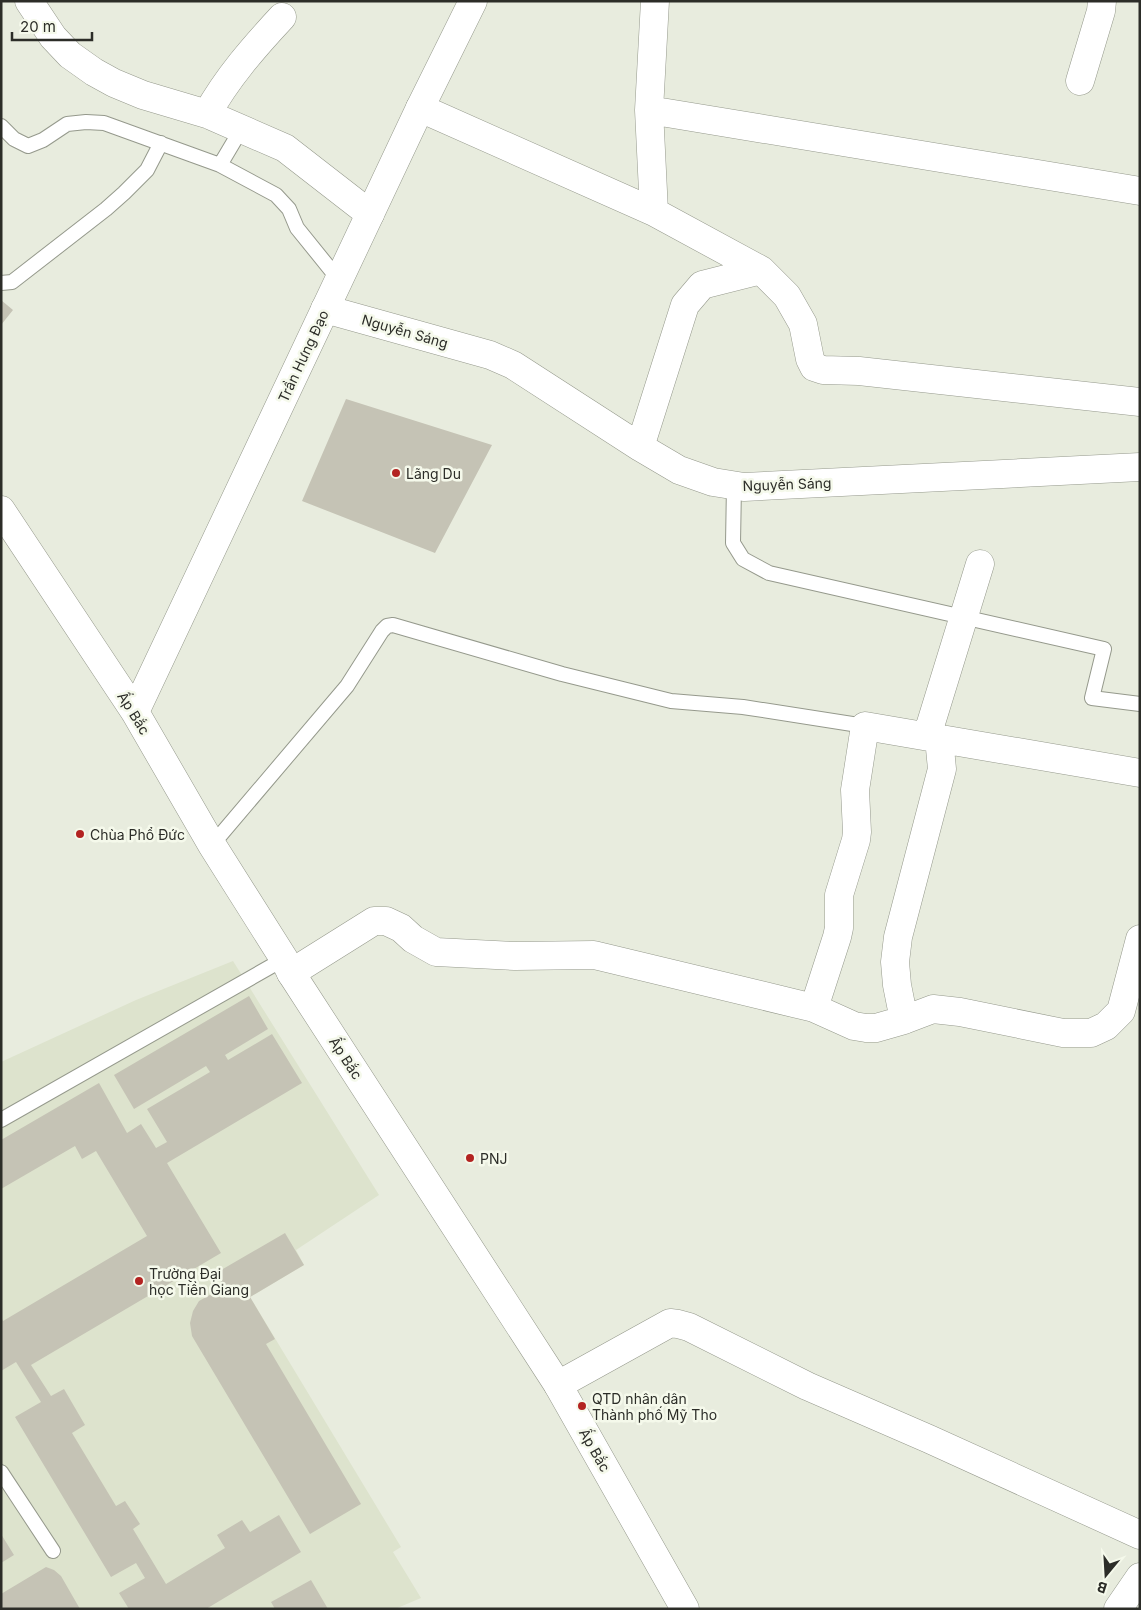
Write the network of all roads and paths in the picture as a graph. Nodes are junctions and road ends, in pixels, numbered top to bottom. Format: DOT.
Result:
graph roads {
  1 [pos="29,1"];
  2 [pos="473,1"];
  3 [pos="655,1"];
  4 [pos="1102,1"];
  5 [pos="282,17"];
  6 [pos="1080,80"];
  7 [pos="420,108"];
  8 [pos="649,110"];
  9 [pos="207,114"];
  10 [pos="1,126"];
  11 [pos="242,128"];
  12 [pos="161,143"];
  13 [pos="220,165"];
  14 [pos="1140,191"];
  15 [pos="654,212"];
  16 [pos="370,214"];
  17 [pos="761,270"];
  18 [pos="339,280"];
  19 [pos="1,283"];
  20 [pos="325,309"];
  21 [pos="1140,402"];
  22 [pos="640,447"];
  23 [pos="1140,467"];
  24 [pos="734,486"];
  25 [pos="1,510"];
  26 [pos="980,564"];
  27 [pos="963,617"];
  28 [pos="1140,704"];
  29 [pos="135,712"];
  30 [pos="865,726"];
  31 [pos="933,737"];
  32 [pos="1140,773"];
  33 [pos="212,845"];
  34 [pos="1139,943"];
  35 [pos="288,966"];
  36 [pos="814,1008"];
  37 [pos="904,1020"];
  38 [pos="1,1120"];
  39 [pos="558,1385"];
  40 [pos="1,1472"];
  41 [pos="1140,1535"];
  42 [pos="53,1551"];
  43 [pos="1140,1577"];
  44 [pos="685,1609"];
  45 [pos="1118,1609"];
  1 -- 9 [label="street"];
  2 -- 7 [label="street, Trần Hưng Đạo"];
  3 -- 8 [label="street"];
  4 -- 6 [label="street"];
  5 -- 9 [label="street"];
  7 -- 15 [label="street"];
  7 -- 16 [label="street, Trần Hưng Đạo"];
  8 -- 14 [label="street"];
  8 -- 15 [label="street"];
  9 -- 11 [label="street"];
  10 -- 12 [label="lane"];
  11 -- 13 [label="lane"];
  11 -- 16 [label="street"];
  12 -- 13 [label="lane"];
  12 -- 19 [label="lane"];
  13 -- 18 [label="lane"];
  15 -- 17 [label="street"];
  16 -- 18 [label="street, Trần Hưng Đạo"];
  17 -- 21 [label="street"];
  17 -- 22 [label="street"];
  18 -- 20 [label="street, Trần Hưng Đạo"];
  20 -- 22 [label="street, Nguyễn Sáng"];
  20 -- 29 [label="street, Trần Hưng Đạo"];
  22 -- 24 [label="street, Nguyễn Sáng"];
  23 -- 24 [label="street, Nguyễn Sáng"];
  24 -- 27 [label="lane"];
  25 -- 29 [label="street, Ấp Bắc"];
  26 -- 27 [label="street"];
  27 -- 28 [label="lane"];
  27 -- 31 [label="street"];
  29 -- 33 [label="street, Ấp Bắc"];
  30 -- 31 [label="street"];
  30 -- 33 [label="lane"];
  30 -- 36 [label="street"];
  31 -- 32 [label="street"];
  31 -- 37 [label="street"];
  33 -- 35 [label="street, Ấp Bắc"];
  34 -- 37 [label="street"];
  35 -- 36 [label="street"];
  35 -- 38 [label="lane"];
  35 -- 39 [label="street, Ấp Bắc"];
  36 -- 37 [label="street"];
  39 -- 41 [label="street"];
  39 -- 44 [label="street, Ấp Bắc"];
  40 -- 42 [label="lane"];
  43 -- 45 [label="street"];
}
